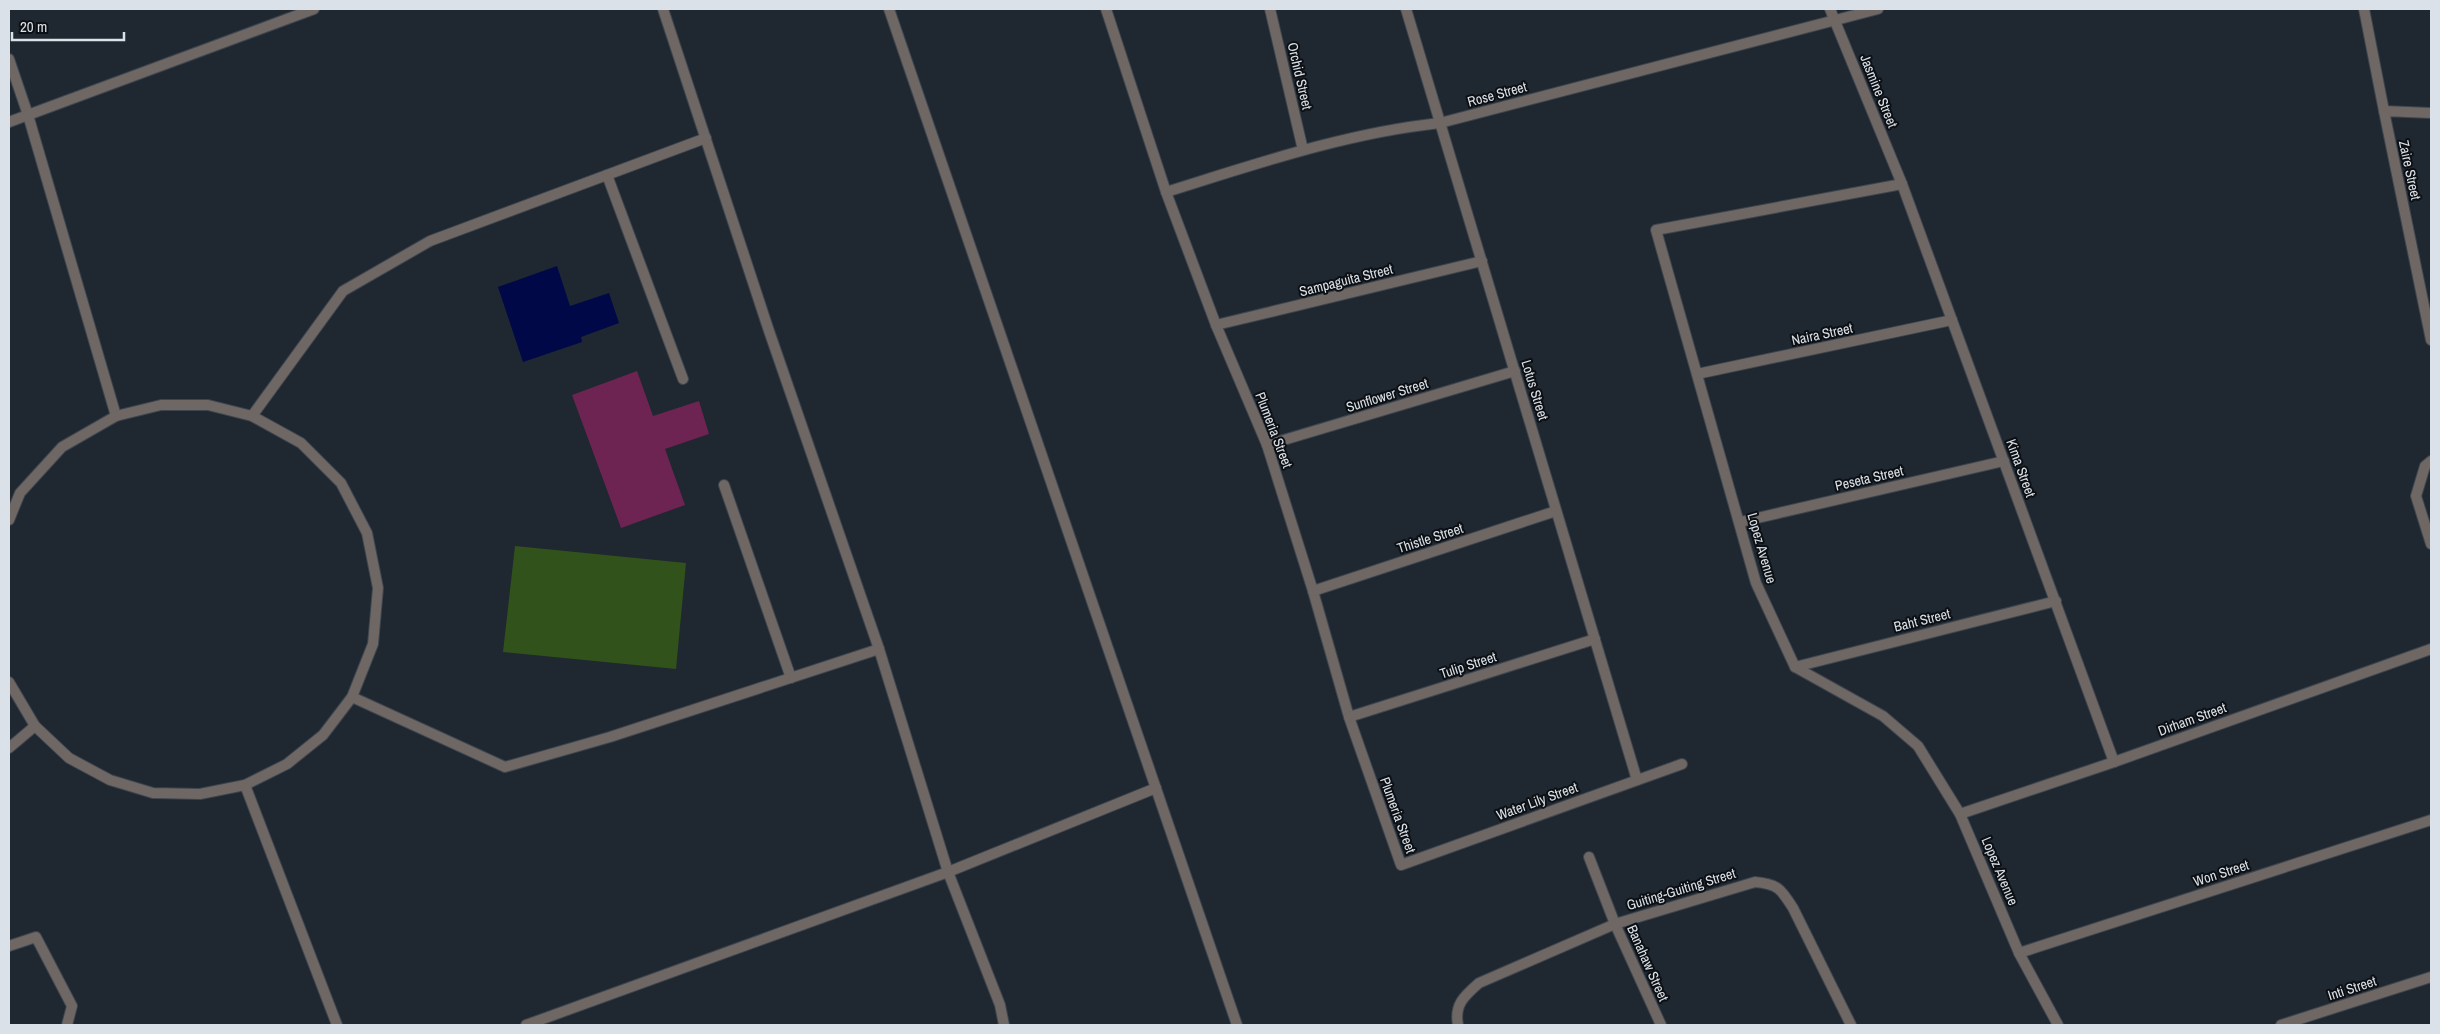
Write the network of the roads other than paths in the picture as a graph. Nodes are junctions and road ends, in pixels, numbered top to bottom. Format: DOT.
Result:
graph roads {
  1 [pos="314,9"];
  2 [pos="663,9"];
  3 [pos="889,9"];
  4 [pos="1106,9"];
  5 [pos="1270,9"];
  6 [pos="1406,9"];
  7 [pos="1878,9"];
  8 [pos="2364,9"];
  9 [pos="1832,14"];
  10 [pos="9,58"];
  11 [pos="2384,111"];
  12 [pos="2431,113"];
  13 [pos="28,115"];
  14 [pos="9,122"];
  15 [pos="1440,123"];
  16 [pos="706,138"];
  17 [pos="1302,150"];
  18 [pos="607,175"];
  19 [pos="1902,184"];
  20 [pos="1166,192"];
  21 [pos="1482,261"];
  22 [pos="1952,320"];
  23 [pos="1216,325"];
  24 [pos="2431,340"];
  25 [pos="1515,371"];
  26 [pos="1697,374"];
  27 [pos="683,379"];
  28 [pos="116,416"];
  29 [pos="252,416"];
  30 [pos="1267,445"];
  31 [pos="2431,460"];
  32 [pos="2004,462"];
  33 [pos="724,485"];
  34 [pos="1556,511"];
  35 [pos="9,520"];
  36 [pos="1740,522"];
  37 [pos="2431,544"];
  38 [pos="1313,591"];
  39 [pos="2056,600"];
  40 [pos="1595,639"];
  41 [pos="879,649"];
  42 [pos="2431,649"];
  43 [pos="1795,667"];
  44 [pos="791,678"];
  45 [pos="9,682"];
  46 [pos="352,697"];
  47 [pos="1349,717"];
  48 [pos="35,726"];
  49 [pos="9,748"];
  50 [pos="2114,762"];
  51 [pos="1682,764"];
  52 [pos="1637,780"];
  53 [pos="245,785"];
  54 [pos="1156,788"];
  55 [pos="1960,814"];
  56 [pos="2431,820"];
  57 [pos="1589,857"];
  58 [pos="1401,865"];
  59 [pos="948,872"];
  60 [pos="1615,924"];
  61 [pos="9,946"];
  62 [pos="2019,952"];
  63 [pos="2431,977"];
  64 [pos="66,1025"];
  65 [pos="337,1025"];
  66 [pos="526,1025"];
  67 [pos="1004,1025"];
  68 [pos="1237,1025"];
  69 [pos="1458,1025"];
  70 [pos="1661,1025"];
  71 [pos="1851,1025"];
  72 [pos="2058,1025"];
  73 [pos="2282,1025"];
  1 -- 13 [label="street"];
  2 -- 16 [label="street"];
  3 -- 54 [label="street"];
  4 -- 20 [label="street, Plumeria Street"];
  5 -- 17 [label="street, Orchid Street"];
  6 -- 15 [label="street, Lotus Street"];
  7 -- 9 [label="street, Rose Street"];
  8 -- 11 [label="street, Zaire Street"];
  9 -- 15 [label="street, Rose Street"];
  9 -- 19 [label="street, Jasmine Street"];
  10 -- 13 [label="street"];
  11 -- 12 [label="street"];
  11 -- 24 [label="street, Zaire Street"];
  13 -- 14 [label="street"];
  13 -- 28 [label="street"];
  15 -- 17 [label="street, Rose Street"];
  15 -- 21 [label="street, Lotus Street"];
  16 -- 18 [label="street"];
  16 -- 41 [label="street"];
  17 -- 20 [label="street, Rose Street"];
  18 -- 27 [label="street"];
  18 -- 29 [label="street"];
  19 -- 22 [label="street, Kima Street"];
  19 -- 26 [label="street, Lopez Avenue"];
  20 -- 23 [label="street, Plumeria Street"];
  21 -- 23 [label="street, Sampaguita Street"];
  21 -- 25 [label="street, Lotus Street"];
  22 -- 26 [label="street, Naira Street"];
  22 -- 32 [label="street, Kima Street"];
  23 -- 30 [label="street, Plumeria Street"];
  25 -- 30 [label="street, Sunflower Street"];
  25 -- 34 [label="street, Lotus Street"];
  26 -- 36 [label="street, Lopez Avenue"];
  28 -- 29 [label="street"];
  28 -- 35 [label="street"];
  29 -- 46 [label="street"];
  30 -- 38 [label="street, Plumeria Street"];
  31 -- 37 [label="street"];
  32 -- 36 [label="street, Peseta Street"];
  32 -- 39 [label="street, Kima Street"];
  33 -- 44 [label="street"];
  34 -- 38 [label="street, Thistle Street"];
  34 -- 40 [label="street, Lotus Street"];
  36 -- 43 [label="street, Lopez Avenue"];
  38 -- 47 [label="street, Plumeria Street"];
  39 -- 43 [label="street, Baht Street"];
  39 -- 50 [label="street, Kima Street"];
  40 -- 47 [label="street, Tulip Street"];
  40 -- 52 [label="street, Lotus Street"];
  41 -- 44 [label="street"];
  41 -- 59 [label="street"];
  42 -- 50 [label="street, Dirham Street"];
  43 -- 55 [label="street, Lopez Avenue"];
  44 -- 46 [label="street"];
  45 -- 48 [label="street"];
  46 -- 53 [label="street"];
  47 -- 58 [label="street, Plumeria Street"];
  48 -- 49 [label="street"];
  48 -- 53 [label="street"];
  50 -- 55 [label="street, Dirham Street"];
  51 -- 52 [label="street, Water Lily Street"];
  52 -- 58 [label="street, Water Lily Street"];
  53 -- 65 [label="street"];
  54 -- 59 [label="street"];
  54 -- 68 [label="street"];
  55 -- 62 [label="street, Lopez Avenue"];
  56 -- 62 [label="street, Won Street"];
  57 -- 60 [label="street, Banahaw Street"];
  59 -- 66 [label="street"];
  59 -- 67 [label="street"];
  60 -- 69 [label="street"];
  60 -- 70 [label="street, Banahaw Street"];
  60 -- 71 [label="street, Guiting-Guiting Street"];
  61 -- 64 [label="street"];
  62 -- 72 [label="street, Lopez Avenue"];
  63 -- 73 [label="street, Inti Street"];
}
